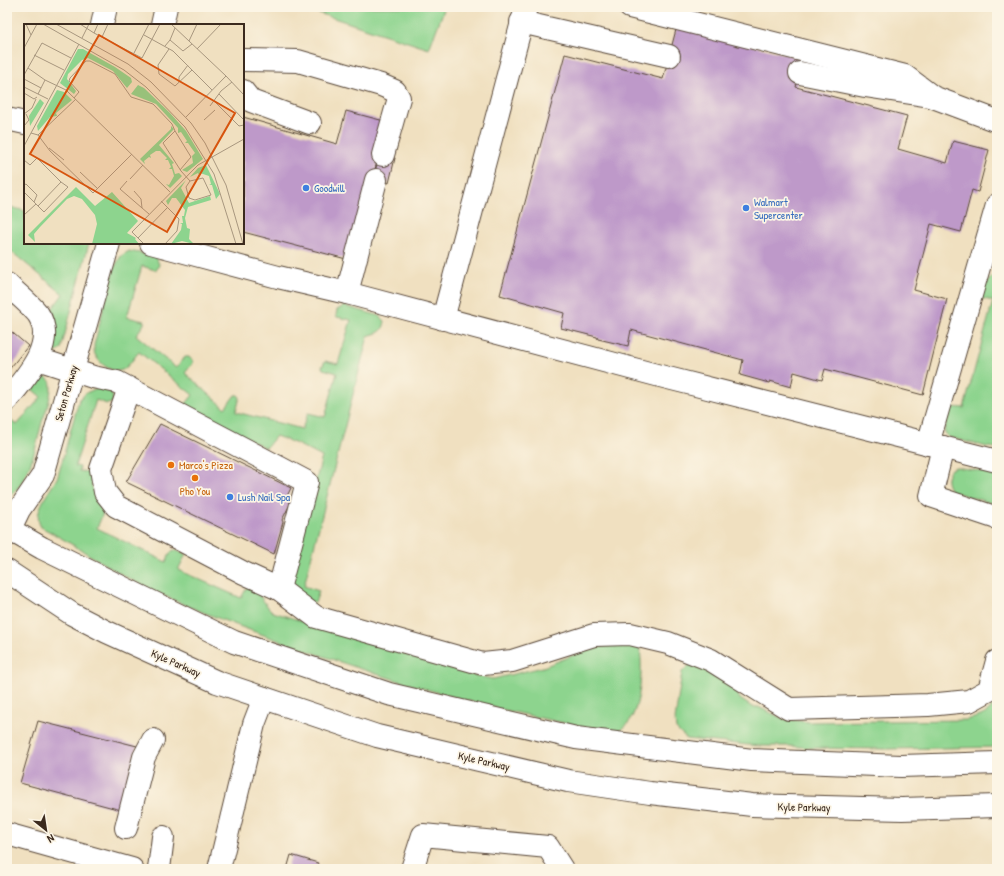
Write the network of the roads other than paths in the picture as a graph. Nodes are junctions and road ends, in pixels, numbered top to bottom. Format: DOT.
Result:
graph roads {
  1 [pos="106,7"];
  2 [pos="166,7"];
  3 [pos="630,7"];
  4 [pos="524,15"];
  5 [pos="102,24"];
  6 [pos="162,24"];
  7 [pos="669,56"];
  8 [pos="244,60"];
  9 [pos="800,73"];
  10 [pos="244,92"];
  11 [pos="933,97"];
  12 [pos="7,119"];
  13 [pos="997,121"];
  14 [pos="24,123"];
  15 [pos="310,123"];
  16 [pos="383,155"];
  17 [pos="376,180"];
  18 [pos="997,206"];
  19 [pos="110,244"];
  20 [pos="155,244"];
  21 [pos="7,284"];
  22 [pos="347,293"];
  23 [pos="7,305"];
  24 [pos="443,319"];
  25 [pos="41,350"];
  26 [pos="72,371"];
  27 [pos="129,388"];
  28 [pos="7,400"];
  29 [pos="936,445"];
  30 [pos="997,461"];
  31 [pos="997,518"];
  32 [pos="8,531"];
  33 [pos="7,571"];
  34 [pos="279,589"];
  35 [pos="997,661"];
  36 [pos="264,698"];
  37 [pos="153,740"];
  38 [pos="997,763"];
  39 [pos="997,806"];
  40 [pos="126,828"];
  41 [pos="7,834"];
  42 [pos="163,837"];
  43 [pos="413,868"];
  44 [pos="132,869"];
  45 [pos="159,869"];
  46 [pos="219,869"];
  47 [pos="562,869"];
  1 -- 5 [label="street"];
  2 -- 6 [label="street"];
  3 -- 11 [label="street"];
  4 -- 7 [label="street"];
  4 -- 24 [label="street"];
  8 -- 16 [label="street"];
  9 -- 11 [label="street"];
  10 -- 15 [label="street"];
  11 -- 13 [label="street"];
  12 -- 14 [label="street"];
  17 -- 22 [label="street"];
  18 -- 29 [label="street"];
  19 -- 26 [label="street, Seton Parkway"];
  20 -- 22 [label="street"];
  21 -- 25 [label="street"];
  22 -- 24 [label="street"];
  23 -- 25 [label="street"];
  24 -- 29 [label="street"];
  25 -- 26 [label="street"];
  25 -- 28 [label="street"];
  26 -- 27 [label="street"];
  26 -- 32 [label="street, Seton Parkway"];
  27 -- 34 [label="street"];
  27 -- 34 [label="street"];
  29 -- 30 [label="street"];
  29 -- 31 [label="street"];
  32 -- 38 [label="street"];
  33 -- 36 [label="street, Kyle Parkway"];
  34 -- 35 [label="street"];
  36 -- 39 [label="street, Kyle Parkway"];
  36 -- 46 [label="street"];
  37 -- 40 [label="street"];
  41 -- 44 [label="street"];
  42 -- 45 [label="street"];
  43 -- 47 [label="street"];
}
